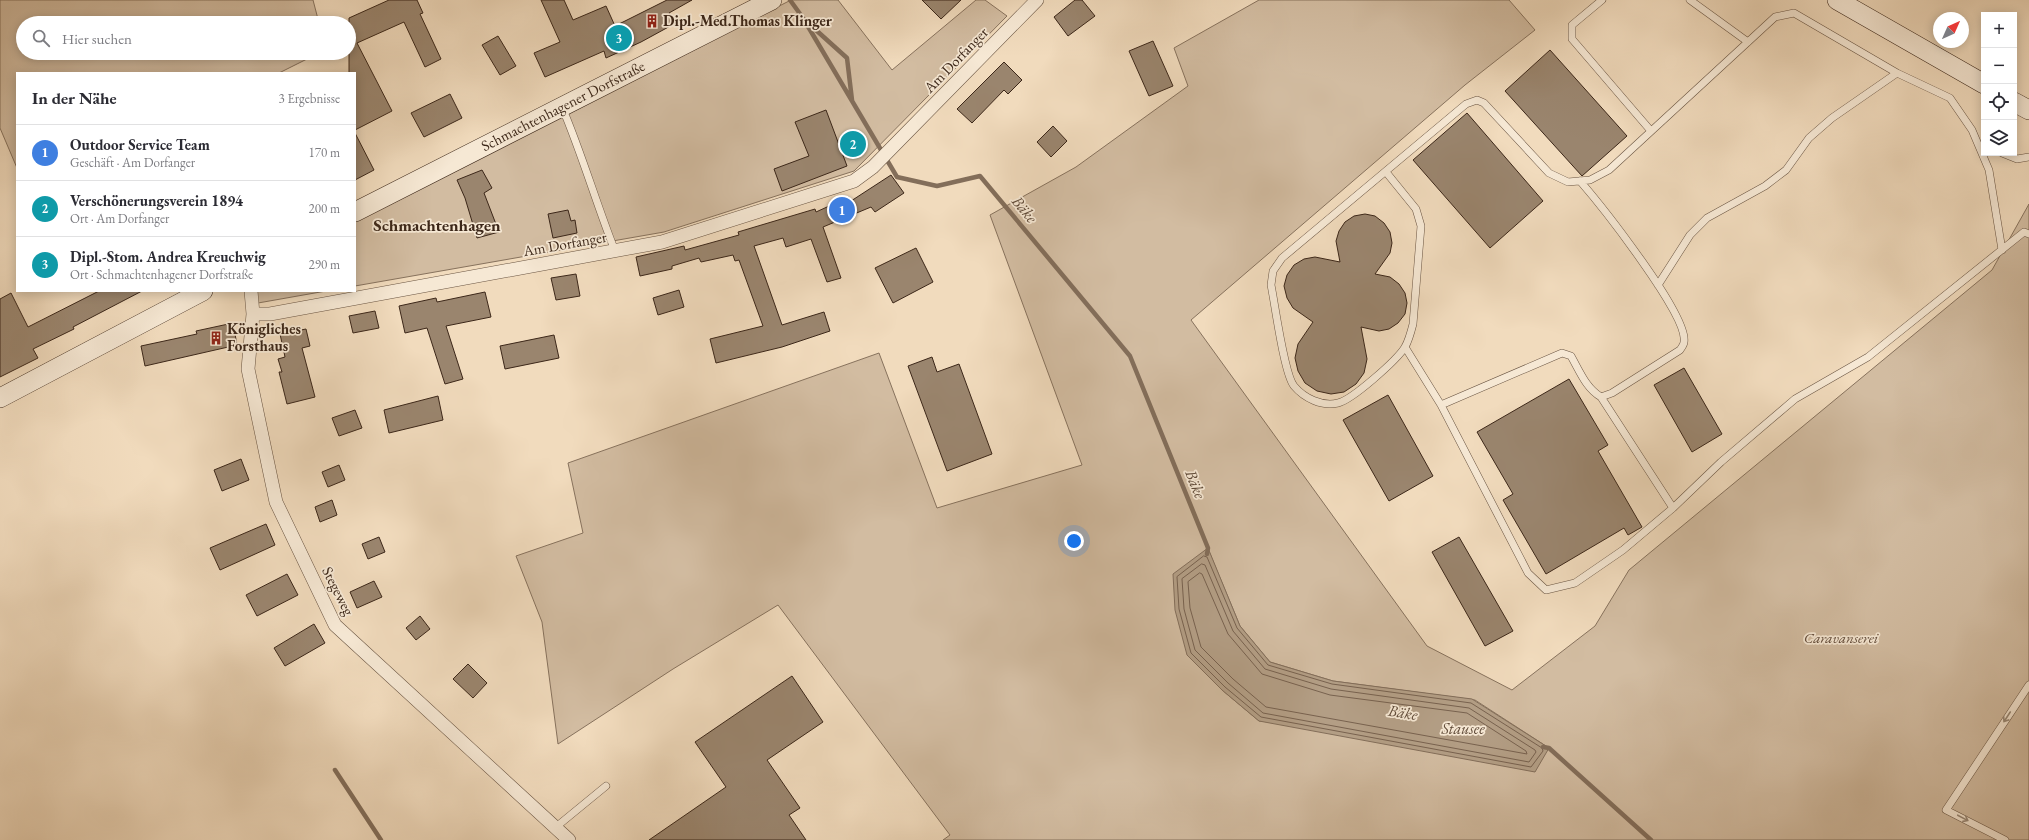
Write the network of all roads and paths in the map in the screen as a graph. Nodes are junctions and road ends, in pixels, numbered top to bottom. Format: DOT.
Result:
graph roads {
  1 [pos="771,0"];
  2 [pos="1037,0"];
  3 [pos="1602,0"];
  4 [pos="1690,0"];
  5 [pos="1837,0"];
  6 [pos="1748,42"];
  7 [pos="1897,73"];
  8 [pos="1981,82"];
  9 [pos="2017,104"];
  10 [pos="562,107"];
  11 [pos="2029,110"];
  12 [pos="1651,131"];
  13 [pos="2010,156"];
  14 [pos="2029,157"];
  15 [pos="1386,172"];
  16 [pos="1580,181"];
  17 [pos="356,211"];
  18 [pos="2029,234"];
  19 [pos="2002,250"];
  20 [pos="615,251"];
  21 [pos="1658,285"];
  22 [pos="201,292"];
  23 [pos="251,292"];
  24 [pos="253,314"];
  25 [pos="1405,347"];
  26 [pos="1601,397"];
  27 [pos="0,398"];
  28 [pos="1441,405"];
  29 [pos="1673,508"];
  30 [pos="2029,685"];
  31 [pos="606,786"];
  32 [pos="556,828"];
  33 [pos="569,840"];
  34 [pos="2005,840"];
  1 -- 10 [label="main road, Schmachtenhagener Dorfstraße"];
  2 -- 20 [label="street, Am Dorfanger"];
  3 -- 12 [label="lane"];
  4 -- 6 [label="lane"];
  5 -- 8 [label="main road"];
  6 -- 7 [label="lane"];
  6 -- 12 [label="lane"];
  7 -- 19 [label="lane"];
  7 -- 21 [label="lane"];
  9 -- 11 [label="main road"];
  10 -- 17 [label="main road, Schmachtenhagener Dorfstraße"];
  10 -- 20 [label="lane"];
  12 -- 16 [label="lane"];
  13 -- 14 [label="lane"];
  15 -- 16 [label="lane"];
  15 -- 25 [label="lane"];
  15 -- 25 [label="lane"];
  16 -- 21 [label="lane"];
  18 -- 19 [label="lane"];
  19 -- 29 [label="lane"];
  20 -- 24 [label="street, Am Dorfanger"];
  21 -- 26 [label="lane"];
  22 -- 27 [label="main road"];
  23 -- 24 [label="street, Stegeweg"];
  24 -- 32 [label="street, Stegeweg"];
  25 -- 28 [label="lane"];
  26 -- 28 [label="lane"];
  26 -- 29 [label="lane"];
  28 -- 29 [label="lane"];
  30 -- 34 [label="lane, one-way"];
  31 -- 32 [label="lane"];
  32 -- 33 [label="street, Stegeweg"];
}
